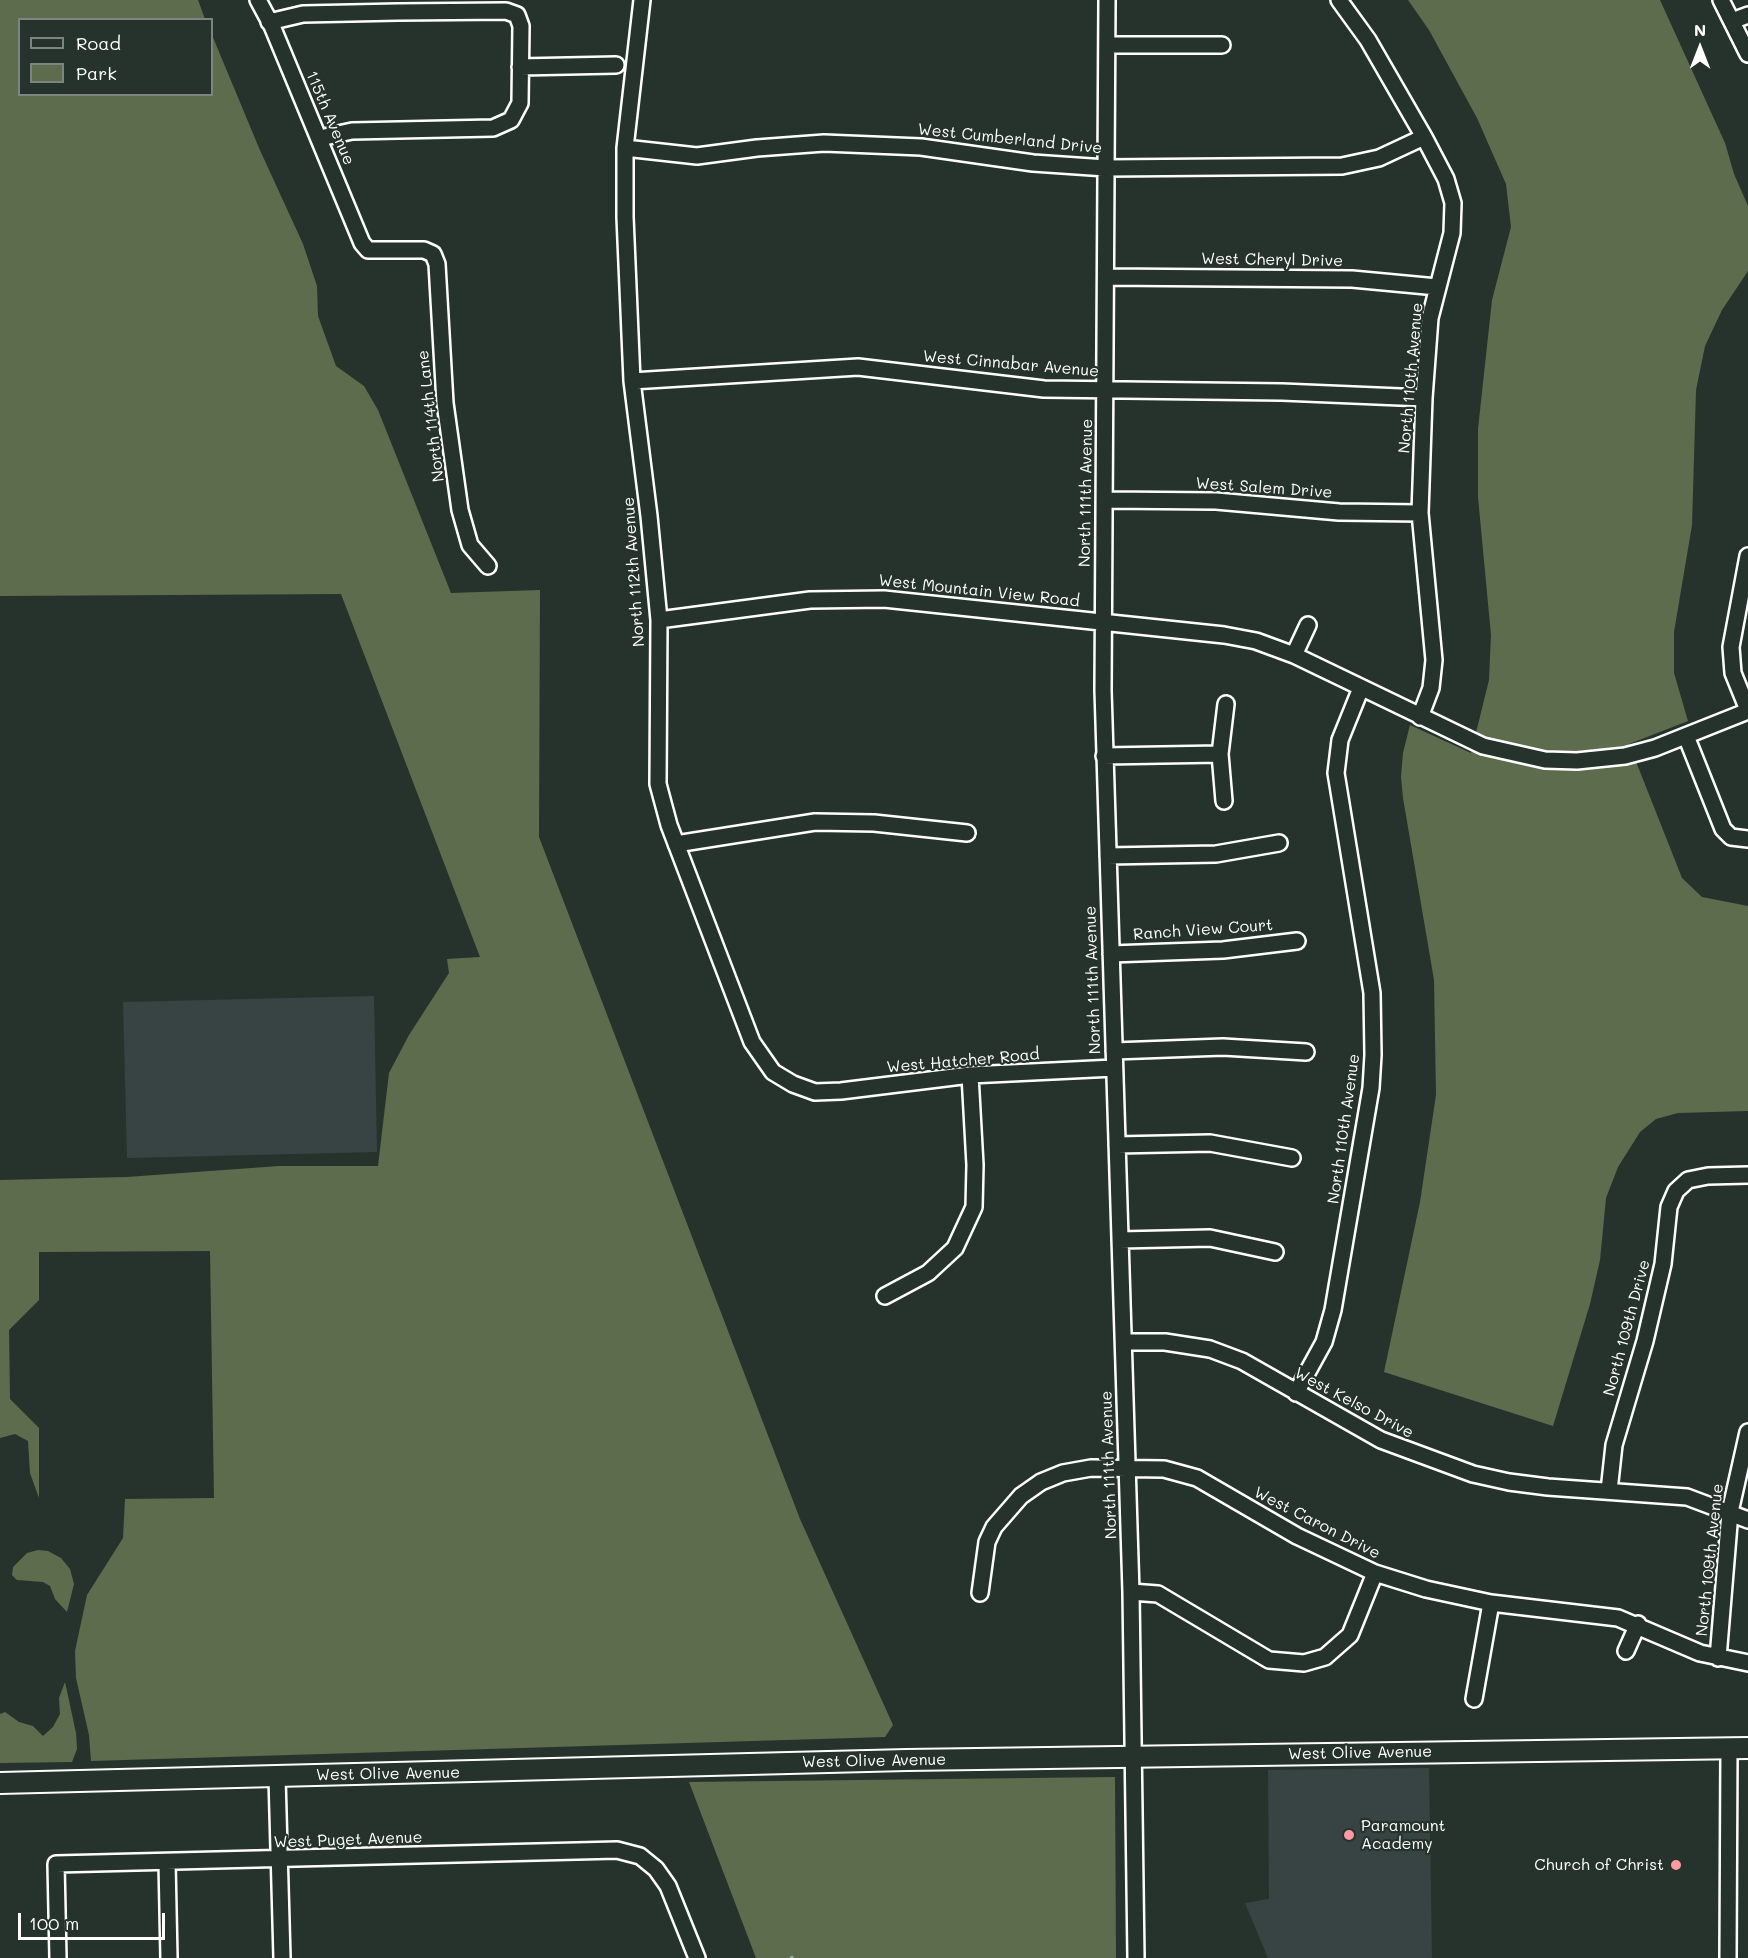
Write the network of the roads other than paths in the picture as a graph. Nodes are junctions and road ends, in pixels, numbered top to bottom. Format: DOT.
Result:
graph roads {
  1 [pos="258,0"];
  2 [pos="642,0"];
  3 [pos="1107,0"];
  4 [pos="1339,0"];
  5 [pos="1721,0"];
  6 [pos="398,6"];
  7 [pos="1748,15"];
  8 [pos="1732,21"];
  9 [pos="269,22"];
  10 [pos="1107,45"];
  11 [pos="1222,45"];
  12 [pos="1748,54"];
  13 [pos="616,65"];
  14 [pos="520,67"];
  15 [pos="1424,137"];
  16 [pos="320,138"];
  17 [pos="625,148"];
  18 [pos="1106,168"];
  19 [pos="433,254"];
  20 [pos="1106,277"];
  21 [pos="1437,287"];
  22 [pos="632,381"];
  23 [pos="1105,391"];
  24 [pos="1424,398"];
  25 [pos="1105,500"];
  26 [pos="1420,513"];
  27 [pos="1748,555"];
  28 [pos="488,566"];
  29 [pos="659,620"];
  30 [pos="1102,622"];
  31 [pos="1308,625"];
  32 [pos="1294,655"];
  33 [pos="1361,687"];
  34 [pos="1226,704"];
  35 [pos="1748,710"];
  36 [pos="1420,717"];
  37 [pos="1686,736"];
  38 [pos="1220,754"];
  39 [pos="1104,756"];
  40 [pos="1224,801"];
  41 [pos="967,833"];
  42 [pos="1748,839"];
  43 [pos="1279,843"];
  44 [pos="676,844"];
  45 [pos="1108,856"];
  46 [pos="1297,941"];
  47 [pos="1111,954"];
  48 [pos="1114,1050"];
  49 [pos="1306,1052"];
  50 [pos="1114,1068"];
  51 [pos="970,1076"];
  52 [pos="815,1092"];
  53 [pos="1117,1145"];
  54 [pos="1292,1158"];
  55 [pos="1748,1175"];
  56 [pos="1120,1240"];
  57 [pos="1275,1251"];
  58 [pos="885,1296"];
  59 [pos="1124,1342"];
  60 [pos="1296,1393"];
  61 [pos="1748,1432"];
  62 [pos="1127,1468"];
  63 [pos="1609,1491"];
  64 [pos="1730,1512"];
  65 [pos="1748,1520"];
  66 [pos="1375,1573"];
  67 [pos="1131,1592"];
  68 [pos="980,1593"];
  69 [pos="1491,1603"];
  70 [pos="1638,1624"];
  71 [pos="1626,1651"];
  72 [pos="1718,1658"];
  73 [pos="1748,1663"];
  74 [pos="1474,1699"];
  75 [pos="1738,1748"];
  76 [pos="1135,1756"];
  77 [pos="277,1777"];
  78 [pos="0,1783"];
  79 [pos="279,1860"];
  80 [pos="167,1862"];
  81 [pos="692,1956"];
  82 [pos="58,1958"];
  83 [pos="169,1958"];
  84 [pos="282,1958"];
  85 [pos="1136,1958"];
  86 [pos="1728,1958"];
  1 -- 9 [label="street, 115th Avenue"];
  2 -- 17 [label="street, North 112th Avenue"];
  3 -- 10 [label="street, North 111th Avenue"];
  4 -- 15 [label="street, North 110th Avenue"];
  5 -- 8 [label="street"];
  6 -- 9 [label="street"];
  6 -- 14 [label="street"];
  7 -- 8 [label="street"];
  8 -- 12 [label="street"];
  9 -- 16 [label="street, 115th Avenue"];
  10 -- 11 [label="street"];
  10 -- 18 [label="street, North 111th Avenue"];
  13 -- 14 [label="street"];
  14 -- 16 [label="street"];
  15 -- 18 [label="street, West Cumberland Drive"];
  15 -- 21 [label="street, North 110th Avenue"];
  16 -- 19 [label="street, 115th Avenue"];
  17 -- 18 [label="street, West Cumberland Drive"];
  17 -- 22 [label="street, North 112th Avenue"];
  18 -- 20 [label="street, North 111th Avenue"];
  19 -- 28 [label="street, North 114th Lane"];
  20 -- 21 [label="street, West Cheryl Drive"];
  20 -- 23 [label="street, North 111th Avenue"];
  21 -- 24 [label="street, North 110th Avenue"];
  22 -- 23 [label="street, West Cinnabar Avenue"];
  22 -- 29 [label="street, North 112th Avenue"];
  23 -- 24 [label="street, West Cinnabar Avenue"];
  23 -- 25 [label="street, North 111th Avenue"];
  24 -- 26 [label="street, North 110th Avenue"];
  25 -- 26 [label="street, West Salem Drive"];
  25 -- 30 [label="street, North 111th Avenue"];
  26 -- 36 [label="street, North 110th Avenue"];
  27 -- 35 [label="street"];
  29 -- 30 [label="street, West Mountain View Road"];
  29 -- 44 [label="street, North 112th Avenue"];
  30 -- 32 [label="street, West Mountain View Road"];
  30 -- 39 [label="street, North 111th Avenue"];
  31 -- 32 [label="street"];
  32 -- 33 [label="street, West Mountain View Road"];
  33 -- 36 [label="street, West Mountain View Road"];
  33 -- 60 [label="street, North 110th Avenue"];
  34 -- 38 [label="street"];
  35 -- 37 [label="street, West Mountain View Road"];
  36 -- 37 [label="street, West Mountain View Road"];
  37 -- 42 [label="street"];
  38 -- 39 [label="street"];
  38 -- 40 [label="street"];
  39 -- 45 [label="street, North 111th Avenue"];
  41 -- 44 [label="street"];
  43 -- 45 [label="street"];
  44 -- 52 [label="street, North 112th Avenue"];
  45 -- 47 [label="street, North 111th Avenue"];
  46 -- 47 [label="street, Ranch View Court"];
  47 -- 48 [label="street, North 111th Avenue"];
  48 -- 49 [label="street"];
  48 -- 50 [label="street, North 111th Avenue"];
  50 -- 51 [label="street, West Hatcher Road"];
  50 -- 53 [label="street, North 111th Avenue"];
  51 -- 52 [label="street, West Hatcher Road"];
  51 -- 58 [label="street"];
  53 -- 54 [label="street"];
  53 -- 56 [label="street, North 111th Avenue"];
  55 -- 63 [label="street, North 109th Drive"];
  56 -- 57 [label="street"];
  56 -- 59 [label="street, North 111th Avenue"];
  59 -- 60 [label="street, West Kelso Drive"];
  59 -- 62 [label="street, North 111th Avenue"];
  60 -- 63 [label="street, West Kelso Drive"];
  61 -- 64 [label="street, North 109th Avenue"];
  62 -- 66 [label="street, West Caron Drive"];
  62 -- 67 [label="street, North 111th Avenue"];
  62 -- 68 [label="street, West Caron Drive"];
  63 -- 64 [label="street, West Kelso Drive"];
  64 -- 65 [label="street, West Kelso Drive"];
  64 -- 72 [label="street, North 109th Avenue"];
  66 -- 67 [label="street"];
  66 -- 69 [label="street, West Caron Drive"];
  67 -- 76 [label="street, North 111th Avenue"];
  69 -- 70 [label="street, West Caron Drive"];
  69 -- 74 [label="street"];
  70 -- 71 [label="street"];
  70 -- 72 [label="street, West Caron Drive"];
  72 -- 73 [label="street, West Caron Drive"];
  75 -- 76 [label="main road, West Olive Avenue"];
  75 -- 86 [label="street"];
  76 -- 77 [label="main road, West Olive Avenue"];
  76 -- 85 [label="street, North 111th Avenue"];
  77 -- 78 [label="main road, West Olive Avenue"];
  77 -- 79 [label="street"];
  79 -- 80 [label="street, West Puget Avenue"];
  79 -- 81 [label="street, West Puget Avenue"];
  79 -- 84 [label="street"];
  80 -- 82 [label="street, West Puget Avenue"];
  80 -- 83 [label="street"];
}
